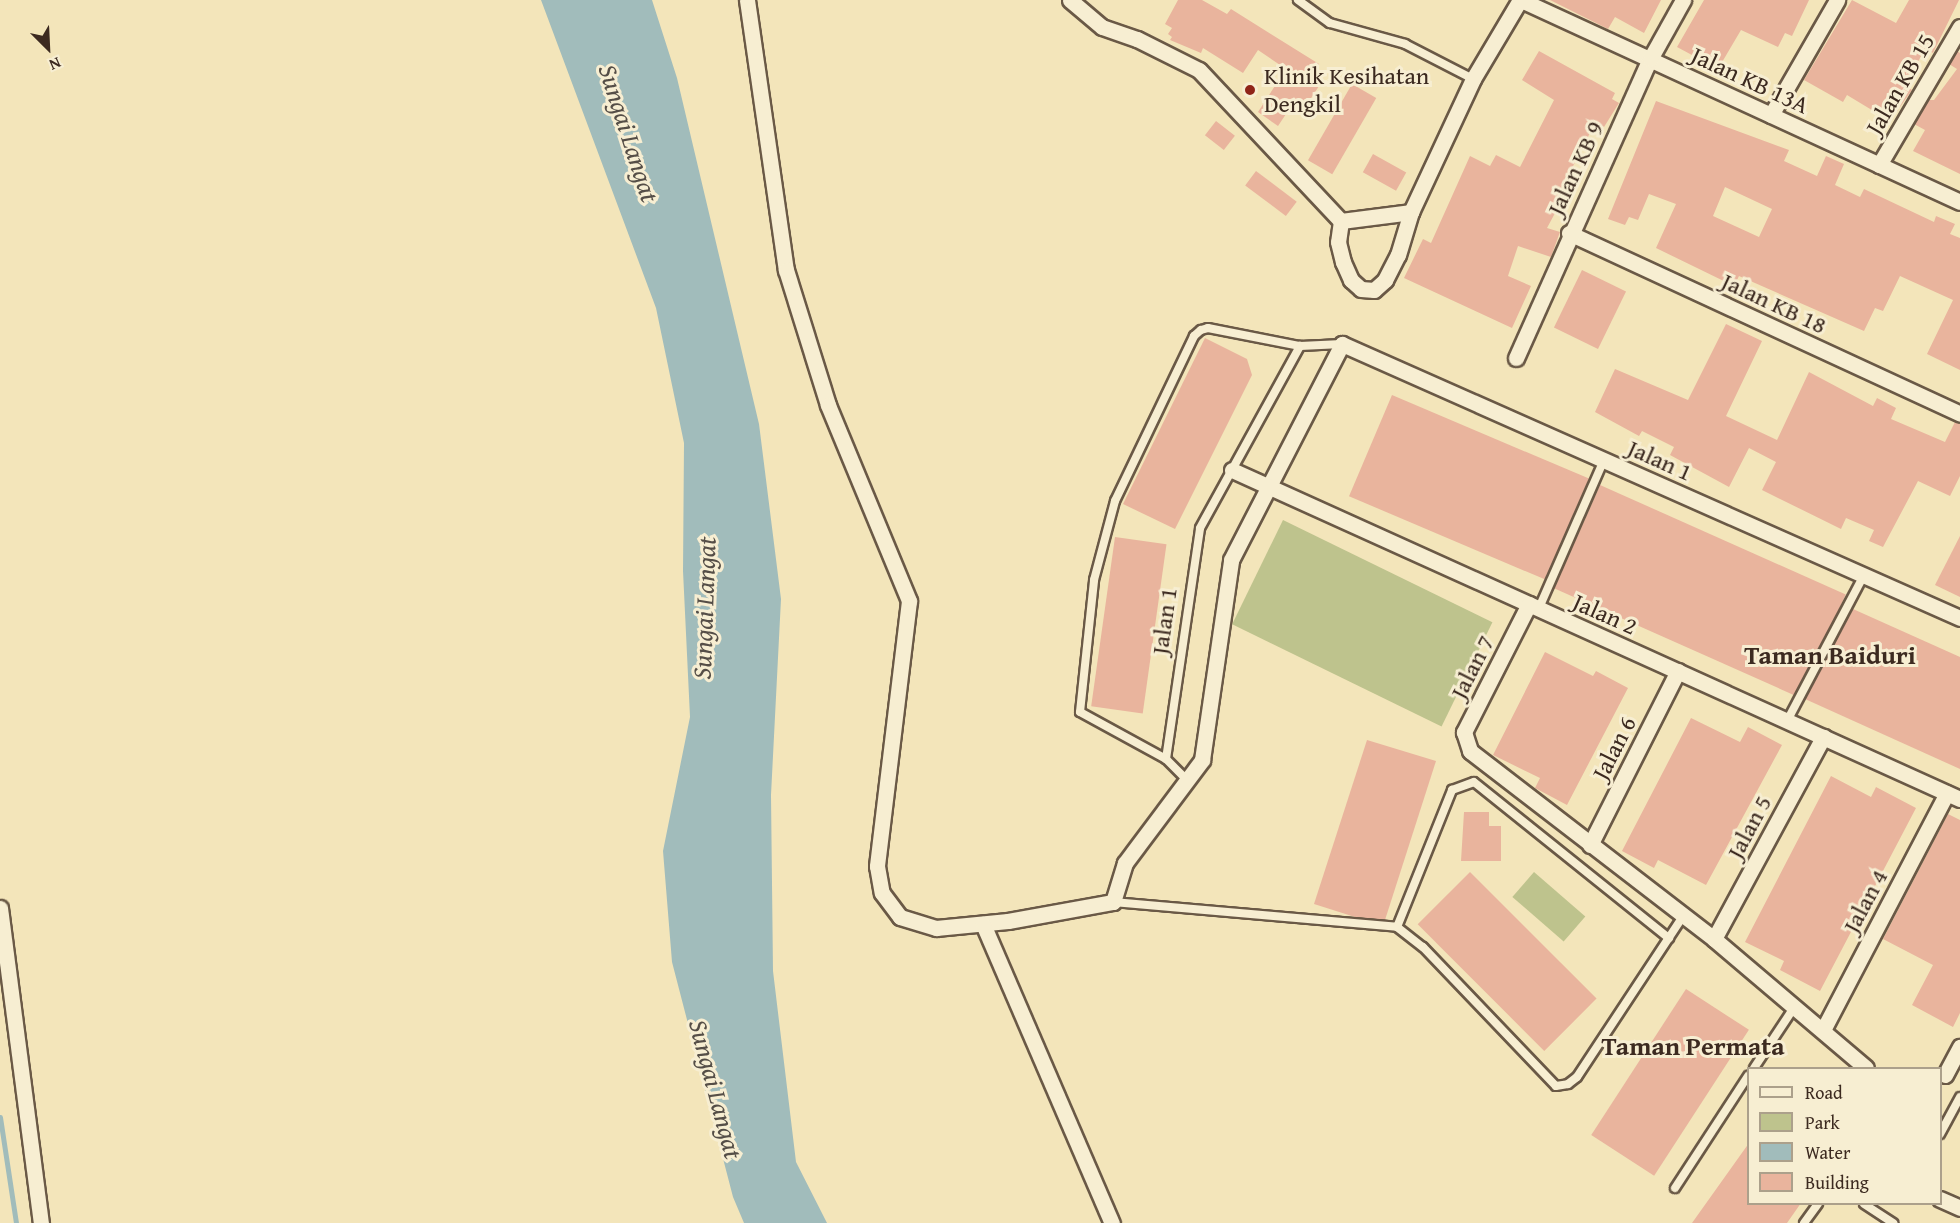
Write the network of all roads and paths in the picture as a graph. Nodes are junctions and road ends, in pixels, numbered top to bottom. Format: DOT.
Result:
graph roads {
  1 [pos="747,0"];
  2 [pos="1070,0"];
  3 [pos="1298,0"];
  4 [pos="1520,0"];
  5 [pos="1683,0"];
  6 [pos="1837,0"];
  7 [pos="1960,27"];
  8 [pos="1650,59"];
  9 [pos="1473,79"];
  10 [pos="1771,115"];
  11 [pos="1879,165"];
  12 [pos="1960,202"];
  13 [pos="1411,212"];
  14 [pos="1341,221"];
  15 [pos="1569,232"];
  16 [pos="1342,344"];
  17 [pos="1300,346"];
  18 [pos="1516,358"];
  19 [pos="1960,414"];
  20 [pos="1604,460"];
  21 [pos="1232,470"];
  22 [pos="1271,487"];
  23 [pos="1864,575"];
  24 [pos="1534,606"];
  25 [pos="1960,618"];
  26 [pos="1678,671"];
  27 [pos="1787,721"];
  28 [pos="1823,737"];
  29 [pos="1166,759"];
  30 [pos="1188,780"];
  31 [pos="1954,796"];
  32 [pos="1590,845"];
  33 [pos="1113,902"];
  34 [pos="0,908"];
  35 [pos="1683,916"];
  36 [pos="983,924"];
  37 [pos="1397,927"];
  38 [pos="1669,938"];
  39 [pos="1714,939"];
  40 [pos="1795,1006"];
  41 [pos="1823,1030"];
  42 [pos="1960,1047"];
  43 [pos="1755,1067"];
  44 [pos="1865,1067"];
  45 [pos="1945,1075"];
  46 [pos="1747,1079"];
  47 [pos="1960,1097"];
  48 [pos="1942,1132"];
  49 [pos="1675,1188"];
  50 [pos="1942,1199"];
  51 [pos="1816,1205"];
  52 [pos="1867,1205"];
  53 [pos="1960,1208"];
  54 [pos="41,1223"];
  55 [pos="1112,1223"];
  56 [pos="1803,1223"];
  57 [pos="1893,1223"];
  1 -- 36 [label="street"];
  2 -- 14 [label="street"];
  3 -- 9 [label="lane"];
  4 -- 8 [label="street, Jalan KB 13A"];
  4 -- 9 [label="street"];
  5 -- 8 [label="street, Jalan KB 9"];
  6 -- 10 [label="street"];
  7 -- 11 [label="street, Jalan KB 15"];
  8 -- 10 [label="street, Jalan KB 13A"];
  8 -- 15 [label="street, Jalan KB 9"];
  9 -- 13 [label="street"];
  10 -- 11 [label="street, Jalan KB 13A"];
  11 -- 12 [label="street, Jalan KB 13A"];
  13 -- 14 [label="street"];
  13 -- 14 [label="street"];
  15 -- 18 [label="street, Jalan KB 9"];
  15 -- 19 [label="street, Jalan KB 18"];
  16 -- 17 [label="lane, Jalan 1"];
  16 -- 20 [label="street, Jalan 1"];
  16 -- 22 [label="street"];
  17 -- 21 [label="lane, Jalan 1"];
  17 -- 29 [label="lane"];
  20 -- 23 [label="street, Jalan 1"];
  20 -- 24 [label="lane"];
  21 -- 22 [label="street, Jalan 2"];
  21 -- 29 [label="lane, Jalan 1"];
  22 -- 24 [label="street, Jalan 2"];
  22 -- 30 [label="street"];
  23 -- 25 [label="street, Jalan 1"];
  23 -- 27 [label="lane"];
  24 -- 26 [label="street, Jalan 2"];
  24 -- 32 [label="street, Jalan 7"];
  26 -- 27 [label="street, Jalan 2"];
  26 -- 32 [label="street, Jalan 6"];
  27 -- 28 [label="street, Jalan 2"];
  28 -- 31 [label="street, Jalan 2"];
  28 -- 39 [label="street, Jalan 5"];
  29 -- 30 [label="lane"];
  30 -- 33 [label="street"];
  31 -- 41 [label="street, Jalan 4"];
  32 -- 35 [label="street"];
  33 -- 36 [label="street"];
  33 -- 37 [label="lane"];
  34 -- 54 [label="street"];
  35 -- 38 [label="lane"];
  35 -- 39 [label="street"];
  36 -- 55 [label="street"];
  37 -- 38 [label="lane"];
  37 -- 38 [label="lane"];
  39 -- 40 [label="street"];
  40 -- 41 [label="street"];
  40 -- 43 [label="lane"];
  41 -- 44 [label="street"];
  42 -- 45 [label="street"];
  46 -- 49 [label="lane"];
  47 -- 48 [label="lane"];
  50 -- 53 [label="street"];
  51 -- 56 [label="lane"];
  52 -- 57 [label="lane"];
}
